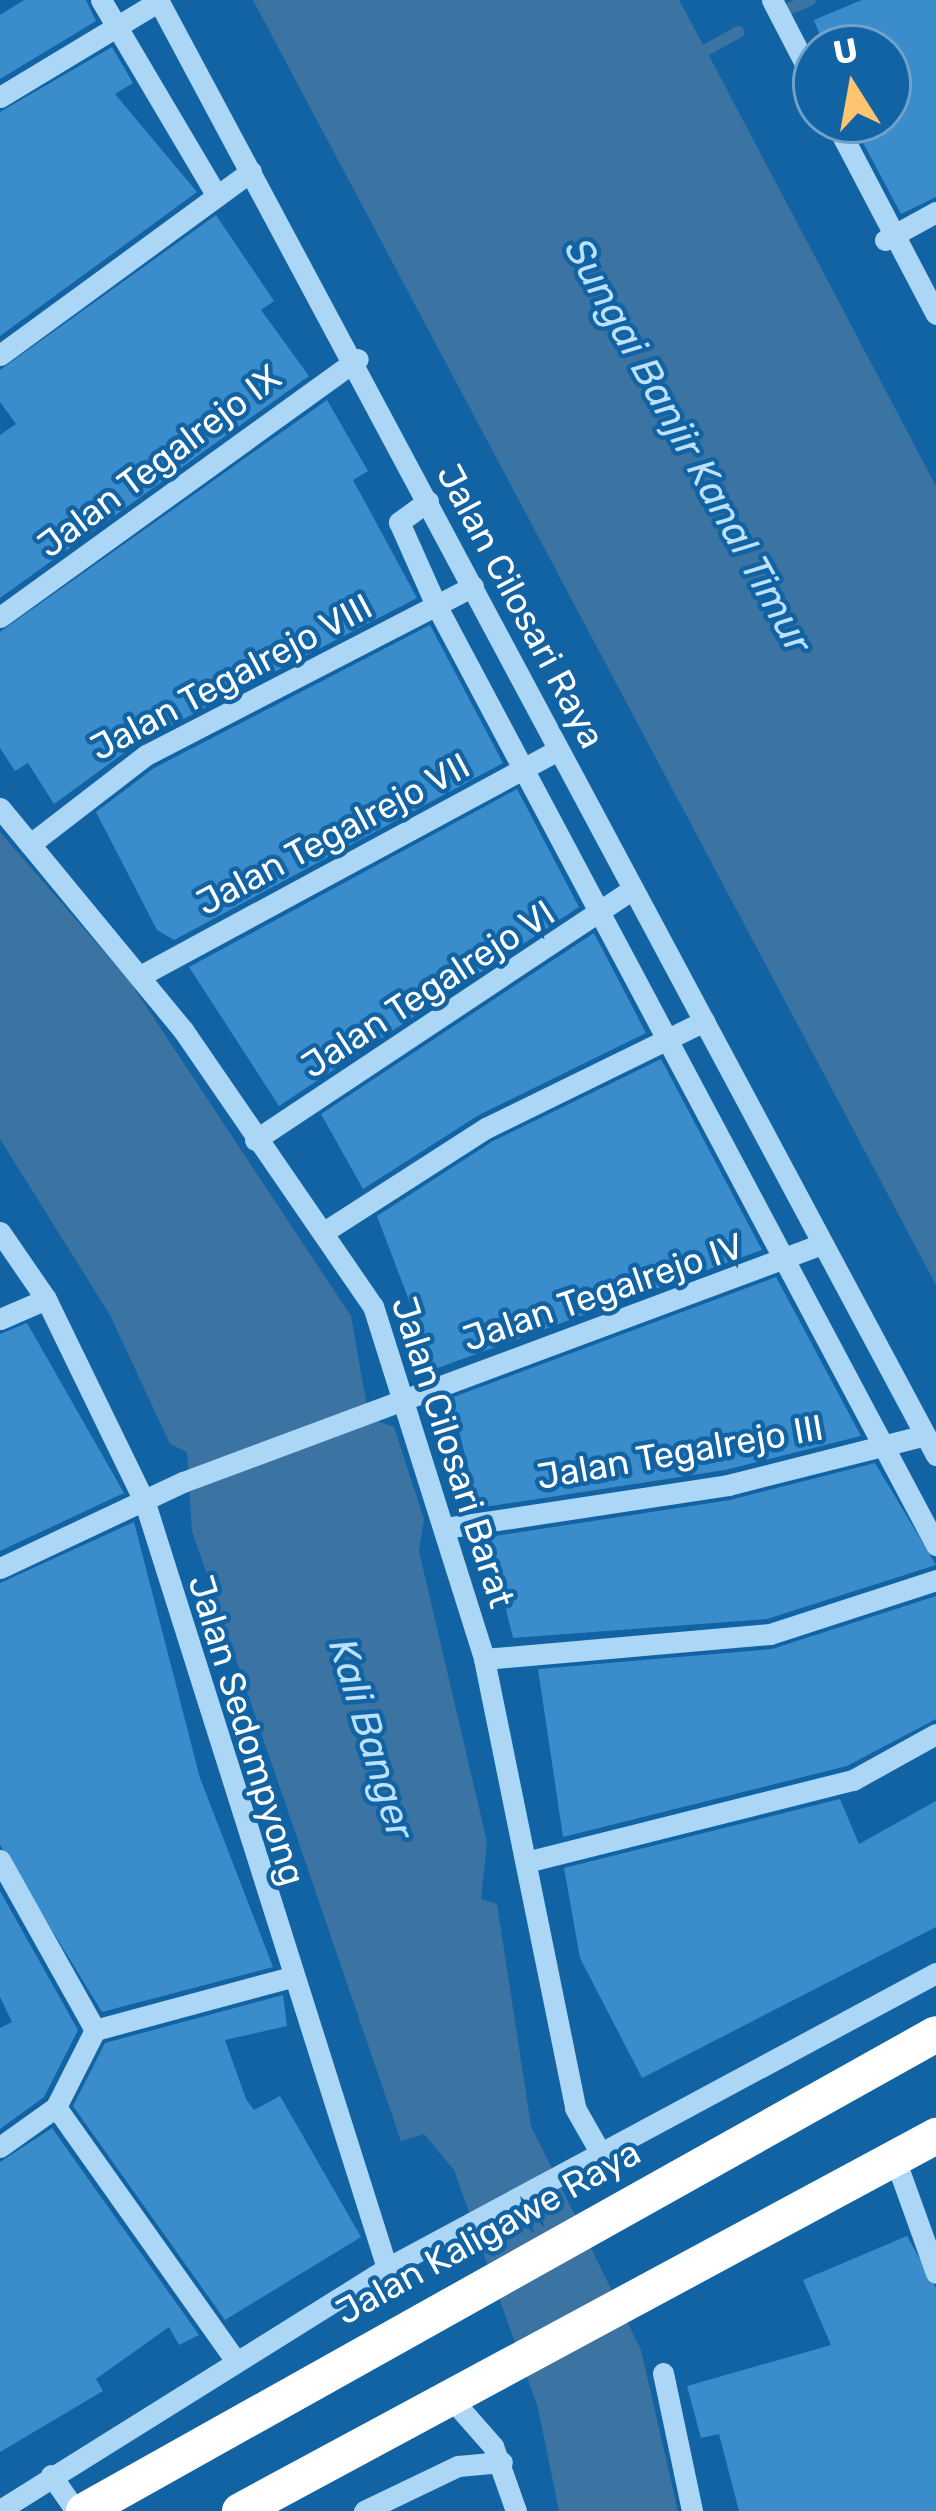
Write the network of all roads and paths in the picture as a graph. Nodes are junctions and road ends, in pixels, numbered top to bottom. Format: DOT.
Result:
graph roads {
  1 [pos="101,0"];
  2 [pos="159,0"];
  3 [pos="772,0"];
  4 [pos="116,28"];
  5 [pos="792,39"];
  6 [pos="0,97"];
  7 [pos="847,144"];
  8 [pos="251,171"];
  9 [pos="217,196"];
  10 [pos="936,212"];
  11 [pos="891,229"];
  12 [pos="936,314"];
  13 [pos="0,355"];
  14 [pos="358,359"];
  15 [pos="428,501"];
  16 [pos="473,586"];
  17 [pos="436,605"];
  18 [pos="0,617"];
  19 [pos="558,750"];
  20 [pos="521,770"];
  21 [pos="0,808"];
  22 [pos="33,842"];
  23 [pos="633,889"];
  24 [pos="603,912"];
  25 [pos="140,976"];
  26 [pos="704,1021"];
  27 [pos="671,1036"];
  28 [pos="255,1140"];
  29 [pos="327,1230"];
  30 [pos="0,1232"];
  31 [pos="822,1244"];
  32 [pos="791,1259"];
  33 [pos="46,1299"];
  34 [pos="0,1319"];
  35 [pos="404,1396"];
  36 [pos="930,1445"];
  37 [pos="888,1448"];
  38 [pos="146,1503"];
  39 [pos="445,1528"];
  40 [pos="936,1545"];
  41 [pos="0,1568"];
  42 [pos="936,1580"];
  43 [pos="484,1658"];
  44 [pos="936,1734"];
  45 [pos="0,1860"];
  46 [pos="530,1861"];
  47 [pos="936,1973"];
  48 [pos="292,1977"];
  49 [pos="94,2030"];
  50 [pos="936,2034"];
  51 [pos="56,2108"];
  52 [pos="936,2136"];
  53 [pos="0,2147"];
  54 [pos="600,2152"];
  55 [pos="896,2159"];
  56 [pos="387,2268"];
  57 [pos="936,2273"];
  58 [pos="233,2357"];
  59 [pos="663,2374"];
  60 [pos="462,2390"];
  61 [pos="502,2462"];
  62 [pos="51,2475"];
  63 [pos="0,2510"];
  64 [pos="80,2511"];
  65 [pos="240,2511"];
  66 [pos="364,2511"];
  67 [pos="516,2511"];
  68 [pos="692,2511"];
  1 -- 4 [label="street"];
  2 -- 4 [label="street"];
  2 -- 8 [label="street, Jalan Cilosari Raya"];
  3 -- 5 [label="street"];
  4 -- 6 [label="street"];
  4 -- 9 [label="street"];
  7 -- 11 [label="street"];
  8 -- 9 [label="street"];
  8 -- 14 [label="street, Jalan Cilosari Raya"];
  9 -- 13 [label="street"];
  10 -- 11 [label="street"];
  11 -- 12 [label="street"];
  14 -- 15 [label="street, Jalan Cilosari Raya"];
  14 -- 18 [label="street, Jalan Tegalrejo IX"];
  15 -- 16 [label="street, Jalan Cilosari Raya"];
  15 -- 17 [label="street"];
  16 -- 17 [label="street, Jalan Tegalrejo VIII"];
  16 -- 19 [label="street, Jalan Cilosari Raya"];
  17 -- 20 [label="street"];
  17 -- 22 [label="street, Jalan Tegalrejo VIII"];
  19 -- 20 [label="street, Jalan Tegalrejo VII"];
  19 -- 23 [label="street, Jalan Cilosari Raya"];
  20 -- 24 [label="street"];
  20 -- 25 [label="street, Jalan Tegalrejo VII"];
  21 -- 22 [label="street, Jalan Cilosari Barat"];
  22 -- 25 [label="street, Jalan Cilosari Barat"];
  23 -- 24 [label="street, Jalan Tegalrejo VI"];
  23 -- 26 [label="street, Jalan Cilosari Raya"];
  24 -- 27 [label="street"];
  24 -- 28 [label="street, Jalan Tegalrejo VI"];
  25 -- 28 [label="street, Jalan Cilosari Barat"];
  26 -- 27 [label="street"];
  26 -- 31 [label="street, Jalan Cilosari Raya"];
  27 -- 29 [label="street"];
  27 -- 32 [label="street"];
  28 -- 29 [label="street, Jalan Cilosari Barat"];
  29 -- 35 [label="street, Jalan Cilosari Barat"];
  30 -- 33 [label="street, Jalan Sedompyong"];
  31 -- 32 [label="street, Jalan Tegalrejo IV"];
  31 -- 36 [label="street, Jalan Cilosari Raya"];
  32 -- 35 [label="street, Jalan Tegalrejo IV"];
  32 -- 37 [label="street"];
  33 -- 34 [label="street"];
  33 -- 38 [label="street, Jalan Sedompyong"];
  35 -- 38 [label="street, Jalan Tegalrejo IV"];
  35 -- 39 [label="street, Jalan Cilosari Barat"];
  36 -- 37 [label="street, Jalan Tegalrejo III"];
  37 -- 39 [label="street, Jalan Tegalrejo III"];
  37 -- 40 [label="street"];
  38 -- 41 [label="street, Jalan Tegalrejo IV"];
  38 -- 48 [label="street, Jalan Sedompyong"];
  39 -- 43 [label="street, Jalan Cilosari Barat"];
  42 -- 43 [label="street"];
  43 -- 46 [label="street, Jalan Cilosari Barat"];
  44 -- 46 [label="street"];
  45 -- 49 [label="street"];
  46 -- 54 [label="street, Jalan Cilosari Barat"];
  47 -- 54 [label="street"];
  48 -- 49 [label="street"];
  48 -- 56 [label="street, Jalan Sedompyong"];
  49 -- 51 [label="street"];
  50 -- 64 [label="highway, Jalan Kaligawe Raya"];
  51 -- 53 [label="street"];
  51 -- 58 [label="street"];
  52 -- 55 [label="highway"];
  54 -- 56 [label="street"];
  55 -- 57 [label="street"];
  55 -- 60 [label="highway"];
  56 -- 58 [label="street"];
  58 -- 62 [label="street"];
  59 -- 68 [label="street"];
  60 -- 61 [label="street"];
  60 -- 65 [label="highway"];
  61 -- 66 [label="street"];
  61 -- 67 [label="street"];
  62 -- 63 [label="street"];
  62 -- 64 [label="street"];
}
